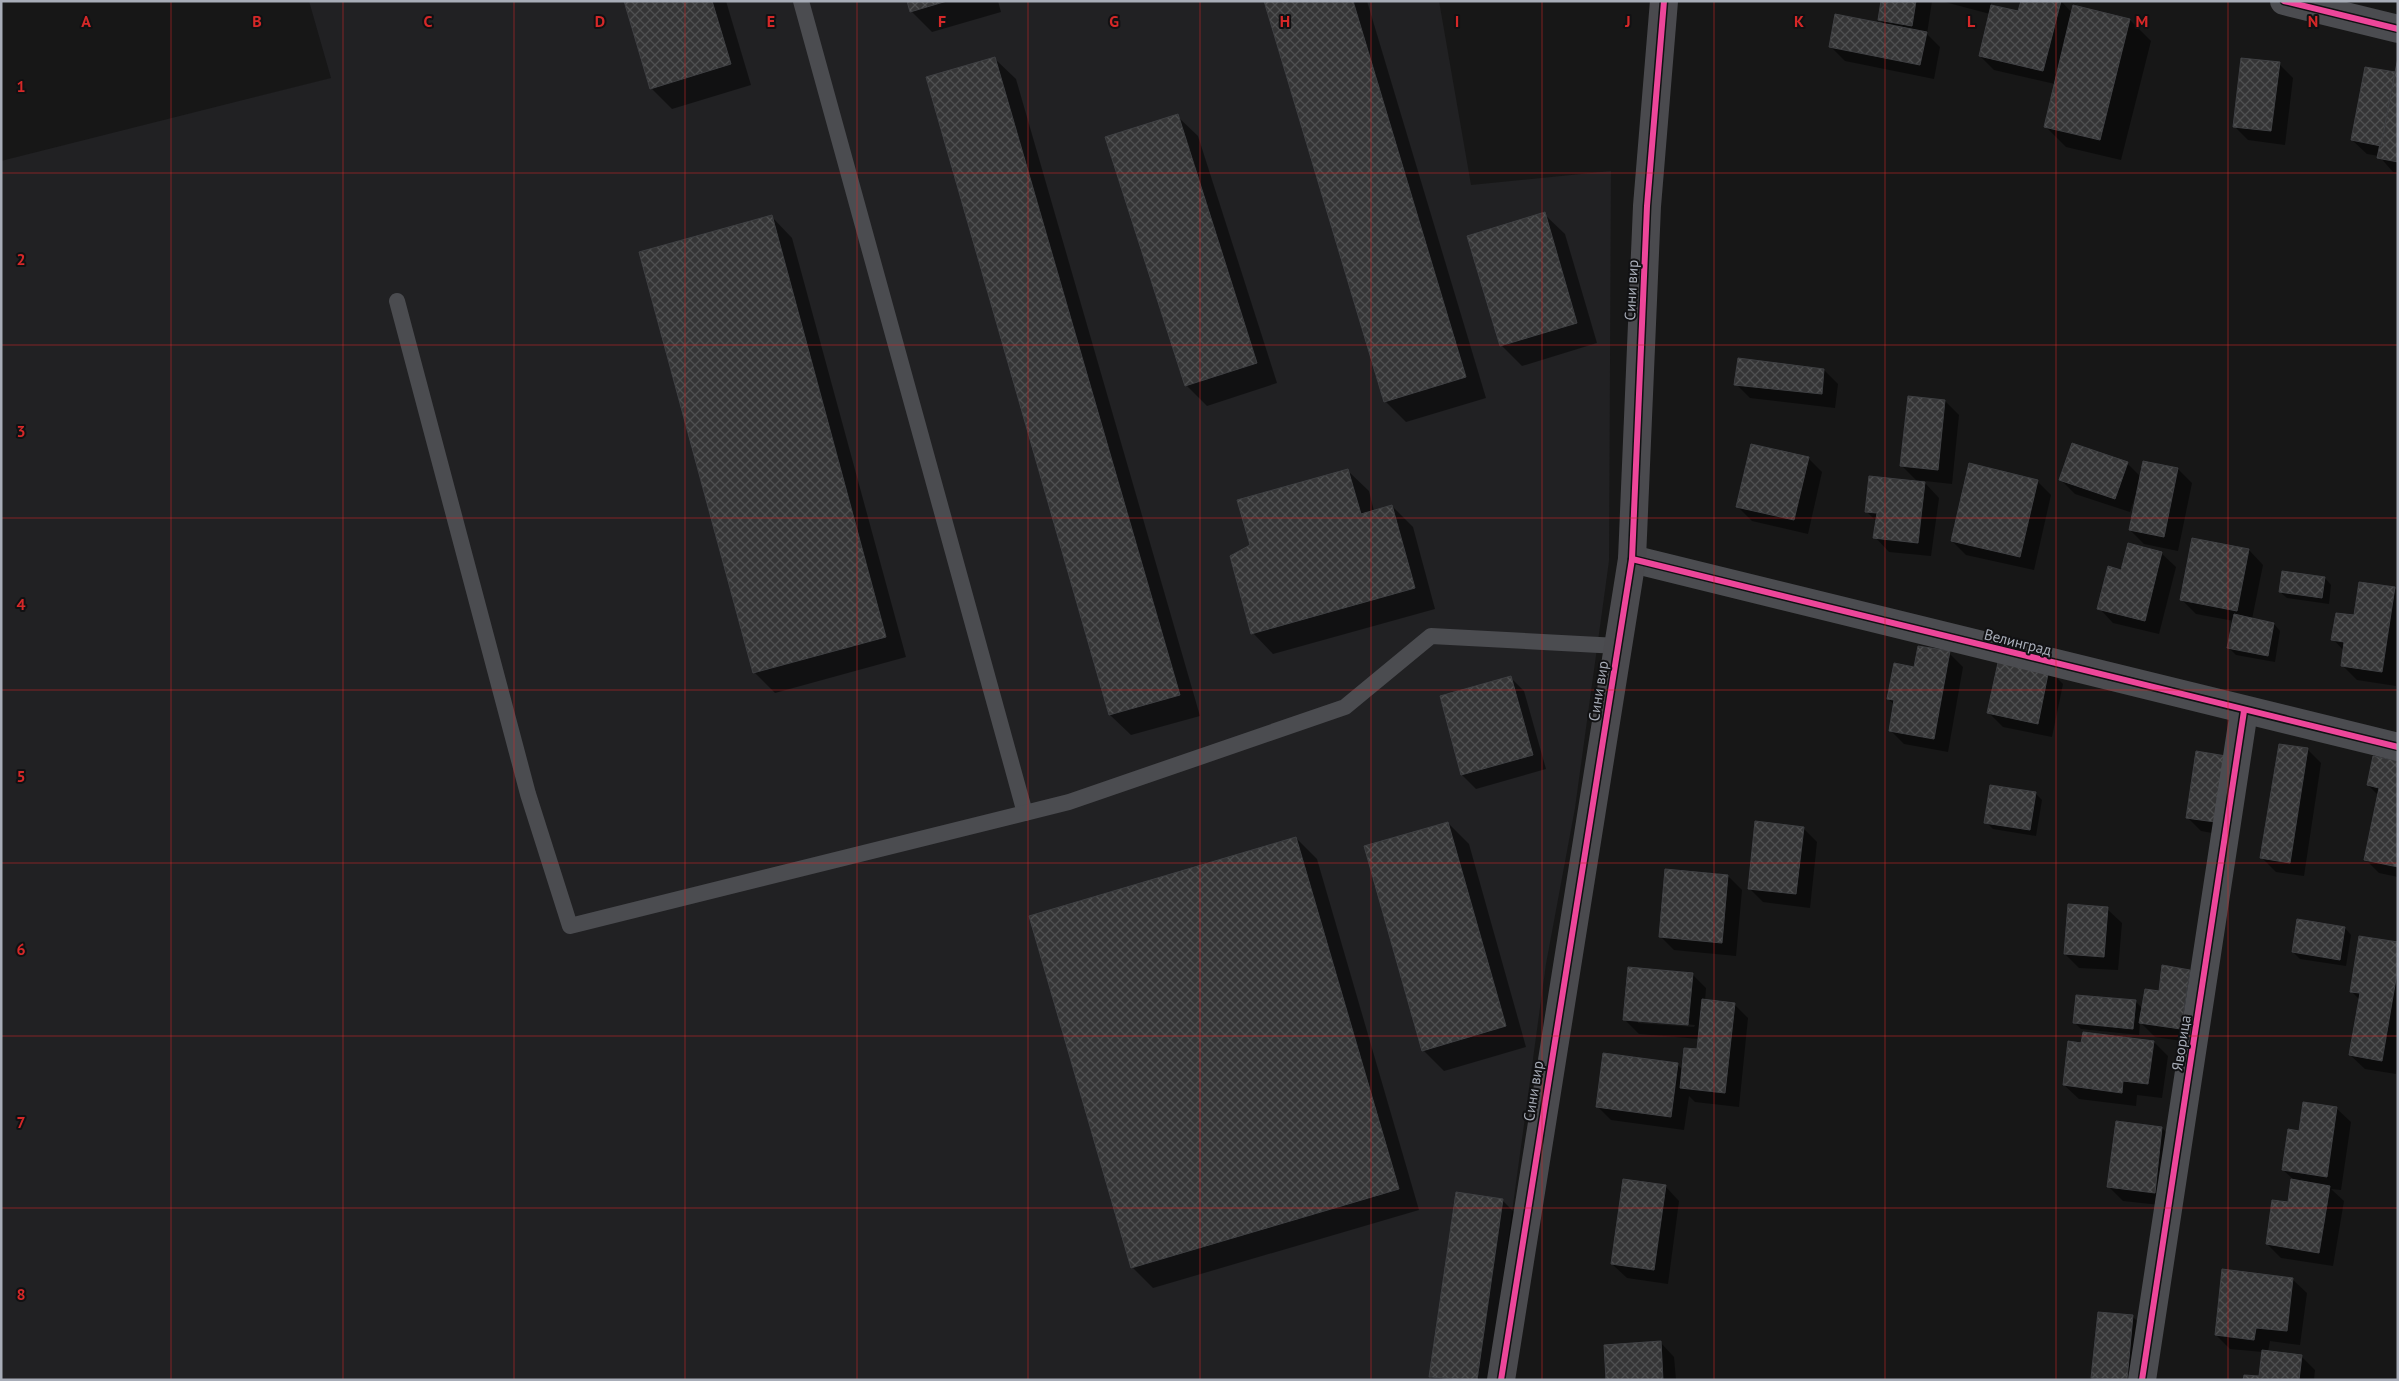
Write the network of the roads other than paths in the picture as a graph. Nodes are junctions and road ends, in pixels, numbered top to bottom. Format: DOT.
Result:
graph roads {
  1 [pos="801,1"];
  2 [pos="1664,1"];
  3 [pos="2284,1"];
  4 [pos="2398,29"];
  5 [pos="397,301"];
  6 [pos="1632,559"];
  7 [pos="1618,646"];
  8 [pos="2244,711"];
  9 [pos="2398,747"];
  10 [pos="1025,813"];
  11 [pos="1501,1380"];
  12 [pos="2142,1380"];
  1 -- 10 [label="lane"];
  2 -- 6 [label="street, Сини вир"];
  3 -- 4 [label="street"];
  5 -- 10 [label="lane"];
  6 -- 7 [label="street, Сини вир"];
  6 -- 8 [label="street, Велинград"];
  7 -- 10 [label="lane"];
  7 -- 11 [label="street, Сини вир"];
  8 -- 9 [label="street, Велинград"];
  8 -- 12 [label="street, Яворица"];
}
